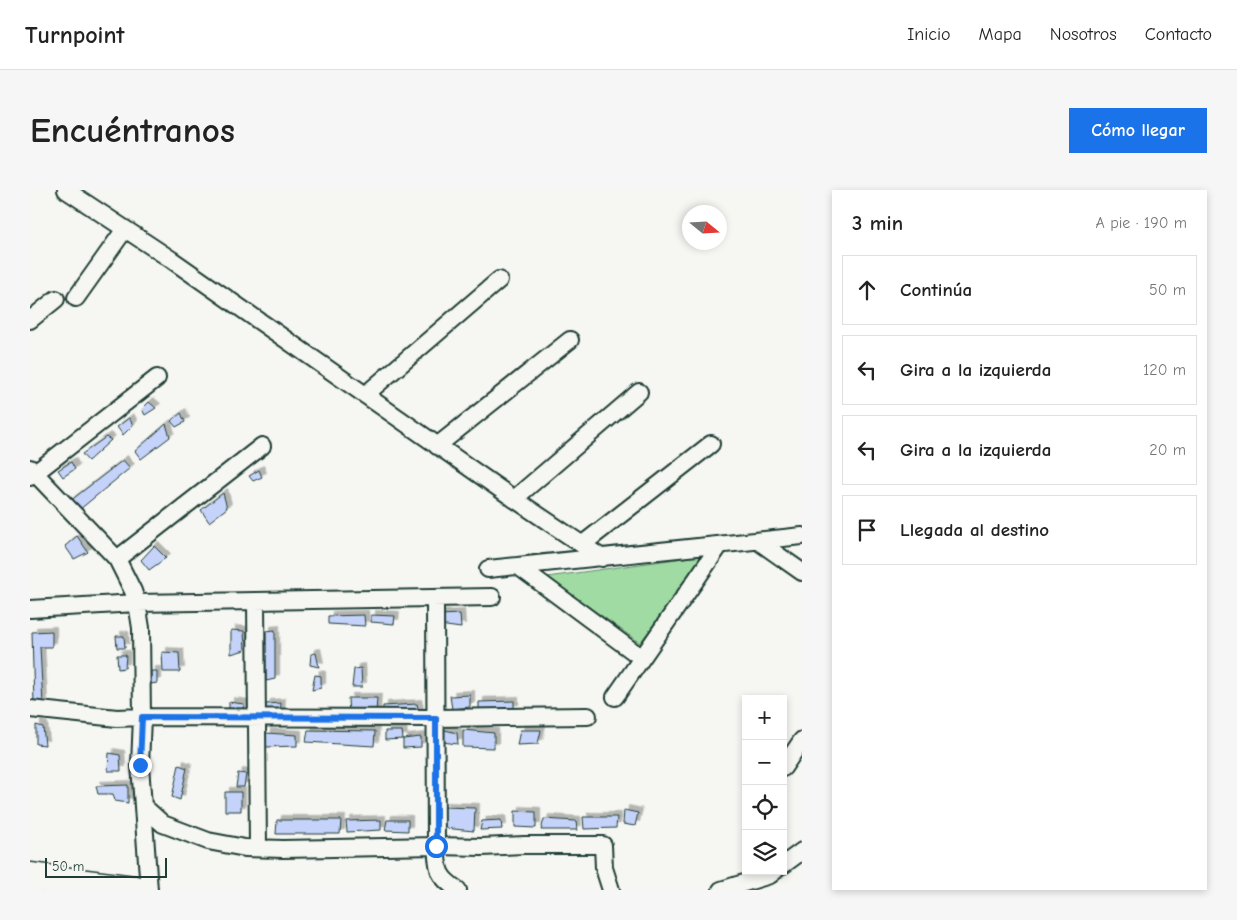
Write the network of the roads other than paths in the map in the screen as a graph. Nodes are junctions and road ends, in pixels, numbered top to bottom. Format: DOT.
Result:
graph roads {
  1 [pos="66,190"];
  2 [pos="125,229"];
  3 [pos="499,280"];
  4 [pos="76,298"];
  5 [pos="56,299"];
  6 [pos="30,320"];
  7 [pos="570,340"];
  8 [pos="157,378"];
  9 [pos="639,392"];
  10 [pos="365,395"];
  11 [pos="711,444"];
  12 [pos="262,446"];
  13 [pos="437,446"];
  14 [pos="32,473"];
  15 [pos="514,499"];
  16 [pos="802,536"];
  17 [pos="758,541"];
  18 [pos="582,544"];
  19 [pos="720,545"];
  20 [pos="602,558"];
  21 [pos="117,559"];
  22 [pos="518,566"];
  23 [pos="488,569"];
  24 [pos="802,572"];
  25 [pos="492,596"];
  26 [pos="435,598"];
  27 [pos="256,601"];
  28 [pos="137,603"];
  29 [pos="30,609"];
  30 [pos="642,658"];
  31 [pos="615,697"];
  32 [pos="30,709"];
  33 [pos="588,716"];
  34 [pos="142,717"];
  35 [pos="256,717"];
  36 [pos="436,718"];
  37 [pos="802,740"];
  38 [pos="787,762"];
  39 [pos="143,806"];
  40 [pos="436,846"];
  41 [pos="258,848"];
  42 [pos="802,851"];
  43 [pos="787,862"];
  44 [pos="770,875"];
  45 [pos="30,877"];
  46 [pos="134,890"];
  47 [pos="149,890"];
  48 [pos="458,890"];
  49 [pos="612,890"];
  50 [pos="721,890"];
  1 -- 2 [label="street"];
  2 -- 4 [label="street"];
  2 -- 10 [label="street"];
  3 -- 10 [label="street"];
  5 -- 6 [label="street"];
  7 -- 13 [label="street"];
  8 -- 14 [label="street"];
  9 -- 15 [label="street"];
  10 -- 13 [label="street"];
  11 -- 18 [label="street"];
  12 -- 21 [label="street"];
  13 -- 15 [label="street"];
  14 -- 21 [label="street"];
  15 -- 18 [label="street"];
  16 -- 17 [label="street"];
  17 -- 19 [label="street"];
  17 -- 24 [label="street"];
  18 -- 20 [label="street"];
  19 -- 20 [label="street"];
  19 -- 30 [label="street"];
  20 -- 22 [label="street"];
  21 -- 28 [label="street"];
  22 -- 23 [label="street"];
  22 -- 30 [label="street"];
  25 -- 26 [label="street"];
  26 -- 27 [label="street"];
  26 -- 36 [label="street"];
  27 -- 28 [label="street"];
  27 -- 35 [label="street"];
  28 -- 29 [label="street"];
  28 -- 34 [label="street"];
  30 -- 31 [label="street"];
  32 -- 34 [label="street"];
  33 -- 36 [label="street"];
  34 -- 35 [label="street"];
  34 -- 39 [label="street"];
  35 -- 36 [label="street"];
  35 -- 41 [label="street"];
  36 -- 40 [label="street"];
  37 -- 38 [label="street"];
  39 -- 41 [label="street"];
  39 -- 47 [label="street"];
  40 -- 41 [label="street"];
  40 -- 48 [label="street"];
  40 -- 49 [label="street"];
  42 -- 43 [label="street"];
  44 -- 50 [label="street"];
  45 -- 46 [label="highway"];
}
